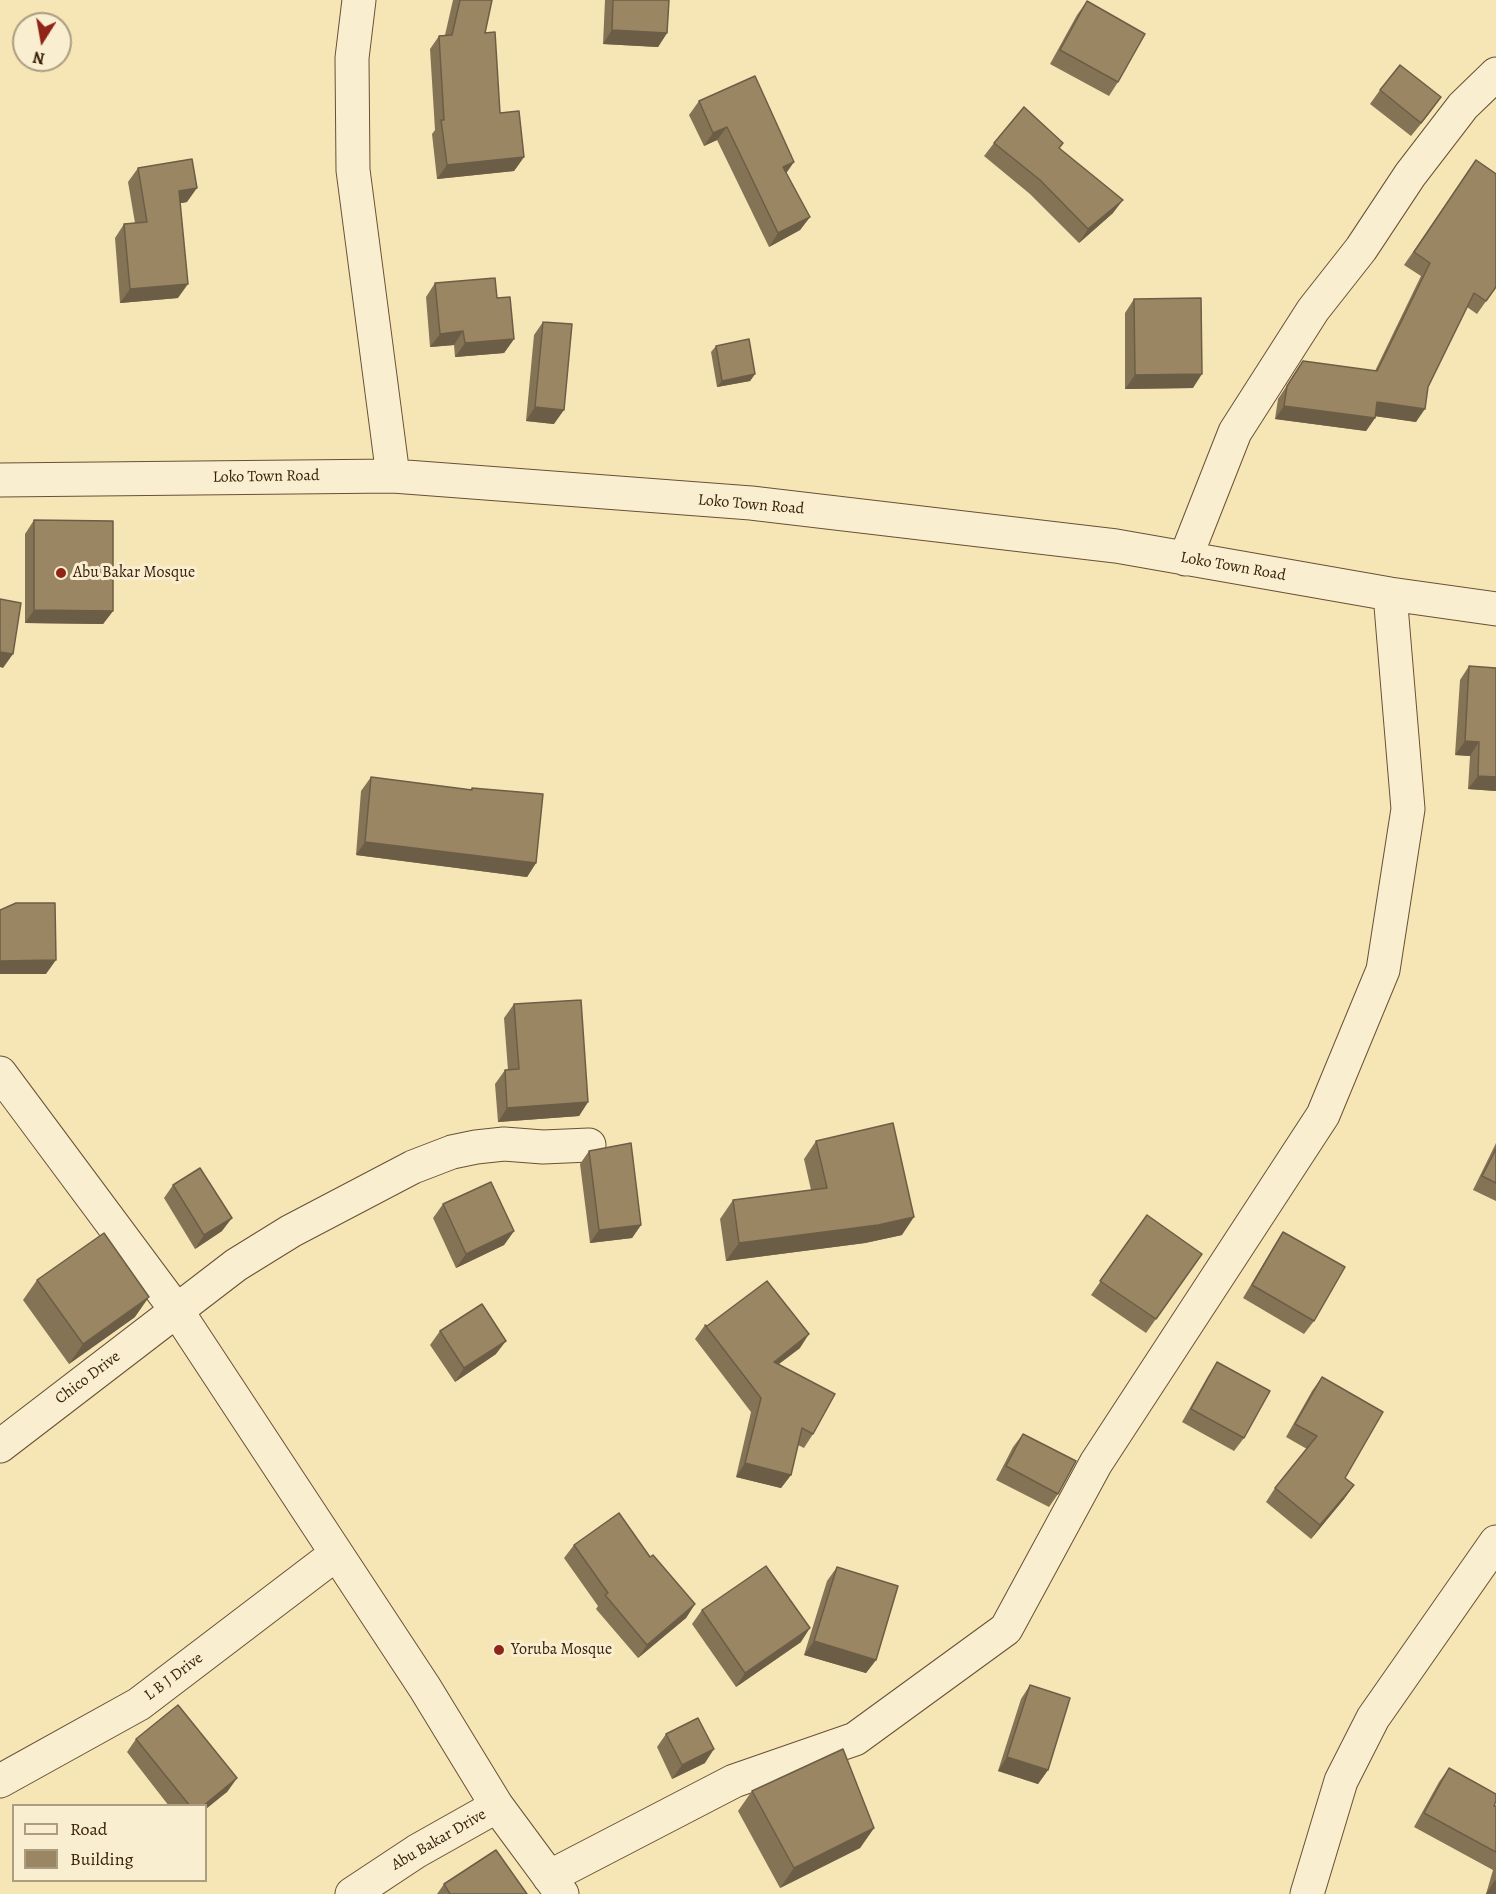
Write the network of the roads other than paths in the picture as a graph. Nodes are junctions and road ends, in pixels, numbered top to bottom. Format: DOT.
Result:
graph roads {
  1 [pos="359,0"];
  2 [pos="1496,74"];
  3 [pos="393,476"];
  4 [pos="0,480"];
  5 [pos="1185,559"];
  6 [pos="1390,594"];
  7 [pos="1496,609"];
  8 [pos="0,1073"];
  9 [pos="589,1145"];
  10 [pos="177,1311"];
  11 [pos="0,1446"];
  12 [pos="1496,1542"];
  13 [pos="336,1554"];
  14 [pos="0,1781"];
  15 [pos="497,1806"];
  16 [pos="556,1886"];
  17 [pos="352,1894"];
  18 [pos="1307,1894"];
  1 -- 3 [label="street"];
  2 -- 5 [label="street"];
  3 -- 4 [label="street, Loko Town Road"];
  3 -- 5 [label="street, Loko Town Road"];
  5 -- 6 [label="street, Loko Town Road"];
  6 -- 7 [label="street, Loko Town Road"];
  6 -- 16 [label="street"];
  8 -- 10 [label="street"];
  9 -- 10 [label="street, Chico Drive"];
  10 -- 11 [label="street, Chico Drive"];
  10 -- 13 [label="street"];
  12 -- 18 [label="street"];
  13 -- 14 [label="street, L B J Drive"];
  13 -- 15 [label="street"];
  15 -- 16 [label="street"];
  15 -- 17 [label="street, Abu Bakar Drive"];
}
